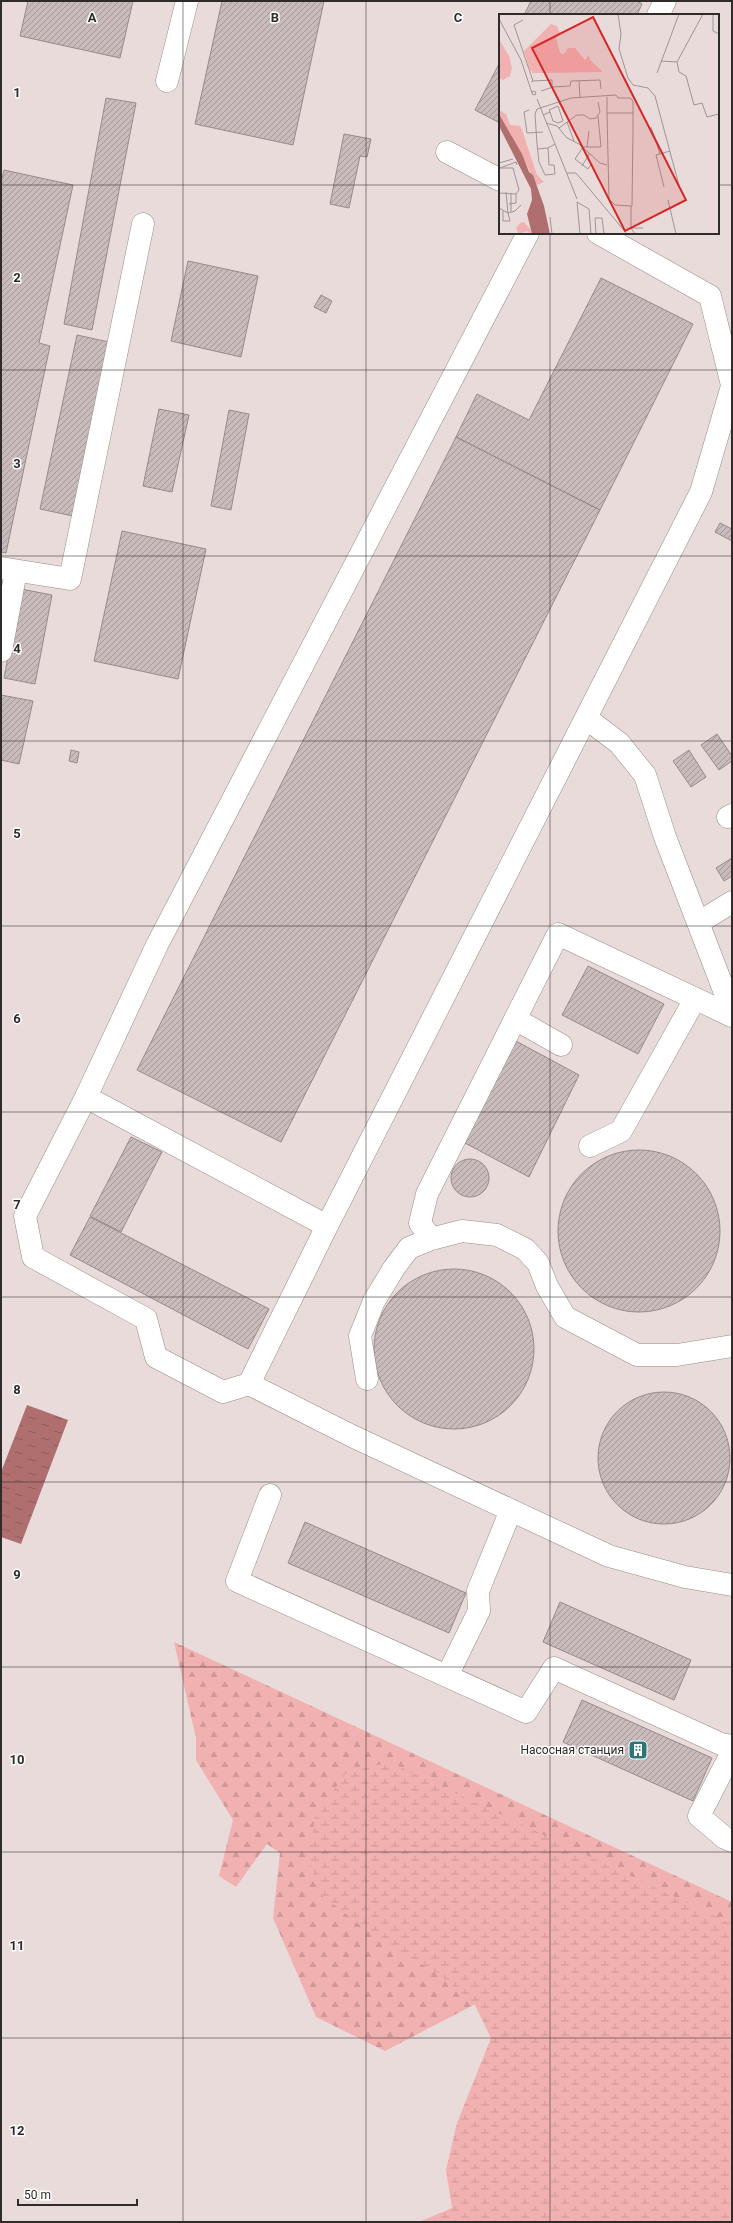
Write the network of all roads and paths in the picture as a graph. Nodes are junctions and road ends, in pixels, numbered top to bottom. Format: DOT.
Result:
graph roads {
  1 [pos="187,1"];
  2 [pos="665,1"];
  3 [pos="658,14"];
  4 [pos="167,81"];
  5 [pos="447,152"];
  6 [pos="499,179"];
  7 [pos="142,224"];
  8 [pos="527,234"];
  9 [pos="600,234"];
  10 [pos="732,386"];
  11 [pos="9,569"];
  12 [pos="1,651"];
  13 [pos="586,718"];
  14 [pos="732,902"];
  15 [pos="698,923"];
  16 [pos="696,999"];
  17 [pos="732,1011"];
  18 [pos="732,1016"];
  19 [pos="515,1019"];
  20 [pos="561,1045"];
  21 [pos="86,1097"];
  22 [pos="590,1146"];
  23 [pos="327,1226"];
  24 [pos="431,1239"];
  25 [pos="732,1346"];
  26 [pos="367,1379"];
  27 [pos="249,1384"];
  28 [pos="270,1495"];
  29 [pos="511,1510"];
  30 [pos="732,1585"];
  31 [pos="447,1676"];
  32 [pos="732,1746"];
  33 [pos="732,1752"];
  34 [pos="732,1841"];
  1 -- 4 [label="lane"];
  2 -- 3 [label="lane"];
  5 -- 6 [label="lane"];
  7 -- 11 [label="lane"];
  8 -- 21 [label="lane"];
  9 -- 10 [label="lane"];
  10 -- 13 [label="lane"];
  11 -- 12 [label="lane"];
  13 -- 15 [label="lane"];
  13 -- 23 [label="lane"];
  14 -- 15 [label="lane"];
  15 -- 17 [label="lane"];
  16 -- 18 [label="lane"];
  16 -- 19 [label="lane"];
  16 -- 22 [label="lane"];
  19 -- 20 [label="lane"];
  19 -- 24 [label="lane"];
  21 -- 23 [label="lane"];
  21 -- 27 [label="lane"];
  23 -- 27 [label="lane"];
  24 -- 25 [label="lane"];
  24 -- 26 [label="lane"];
  27 -- 29 [label="lane"];
  28 -- 31 [label="lane"];
  29 -- 30 [label="lane"];
  29 -- 31 [label="lane"];
  31 -- 32 [label="lane"];
  33 -- 34 [label="lane"];
}
